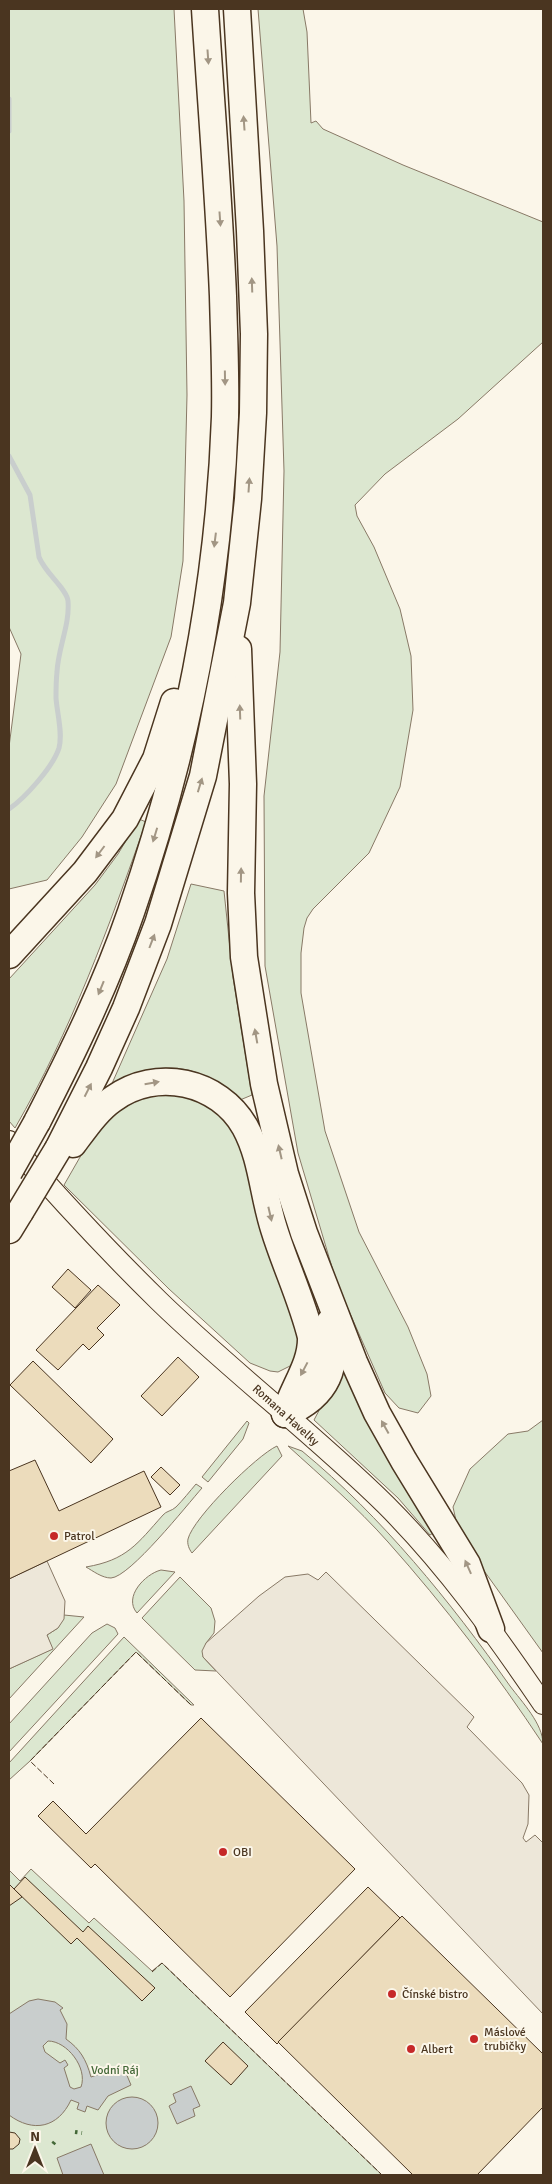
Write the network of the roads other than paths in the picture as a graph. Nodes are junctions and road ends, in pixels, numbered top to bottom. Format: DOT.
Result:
graph roads {
  1 [pos="205,9"];
  2 [pos="237,9"];
  3 [pos="207,600"];
  4 [pos="237,603"];
  5 [pos="13,946"];
  6 [pos="9,1142"];
  7 [pos="61,1153"];
  8 [pos="9,1172"];
  9 [pos="14,1221"];
  10 [pos="322,1281"];
  11 [pos="285,1414"];
  12 [pos="491,1629"];
  13 [pos="543,1704"];
  1 -- 3 [label="highway, one-way"];
  4 -- 2 [label="highway, one-way"];
  3 -- 5 [label="highway, one-way"];
  3 -- 8 [label="highway, one-way, bridge"];
  7 -- 4 [label="highway, one-way"];
  10 -- 4 [label="highway, one-way"];
  6 -- 11 [label="street, Romana Havelky"];
  7 -- 9 [label="highway, bridge"];
  7 -- 11 [label="highway, one-way"];
  10 -- 11 [label="highway"];
  12 -- 10 [label="highway, one-way"];
  11 -- 12 [label="street, Romana Havelky"];
  12 -- 13 [label="street, Romana Havelky"];
}
